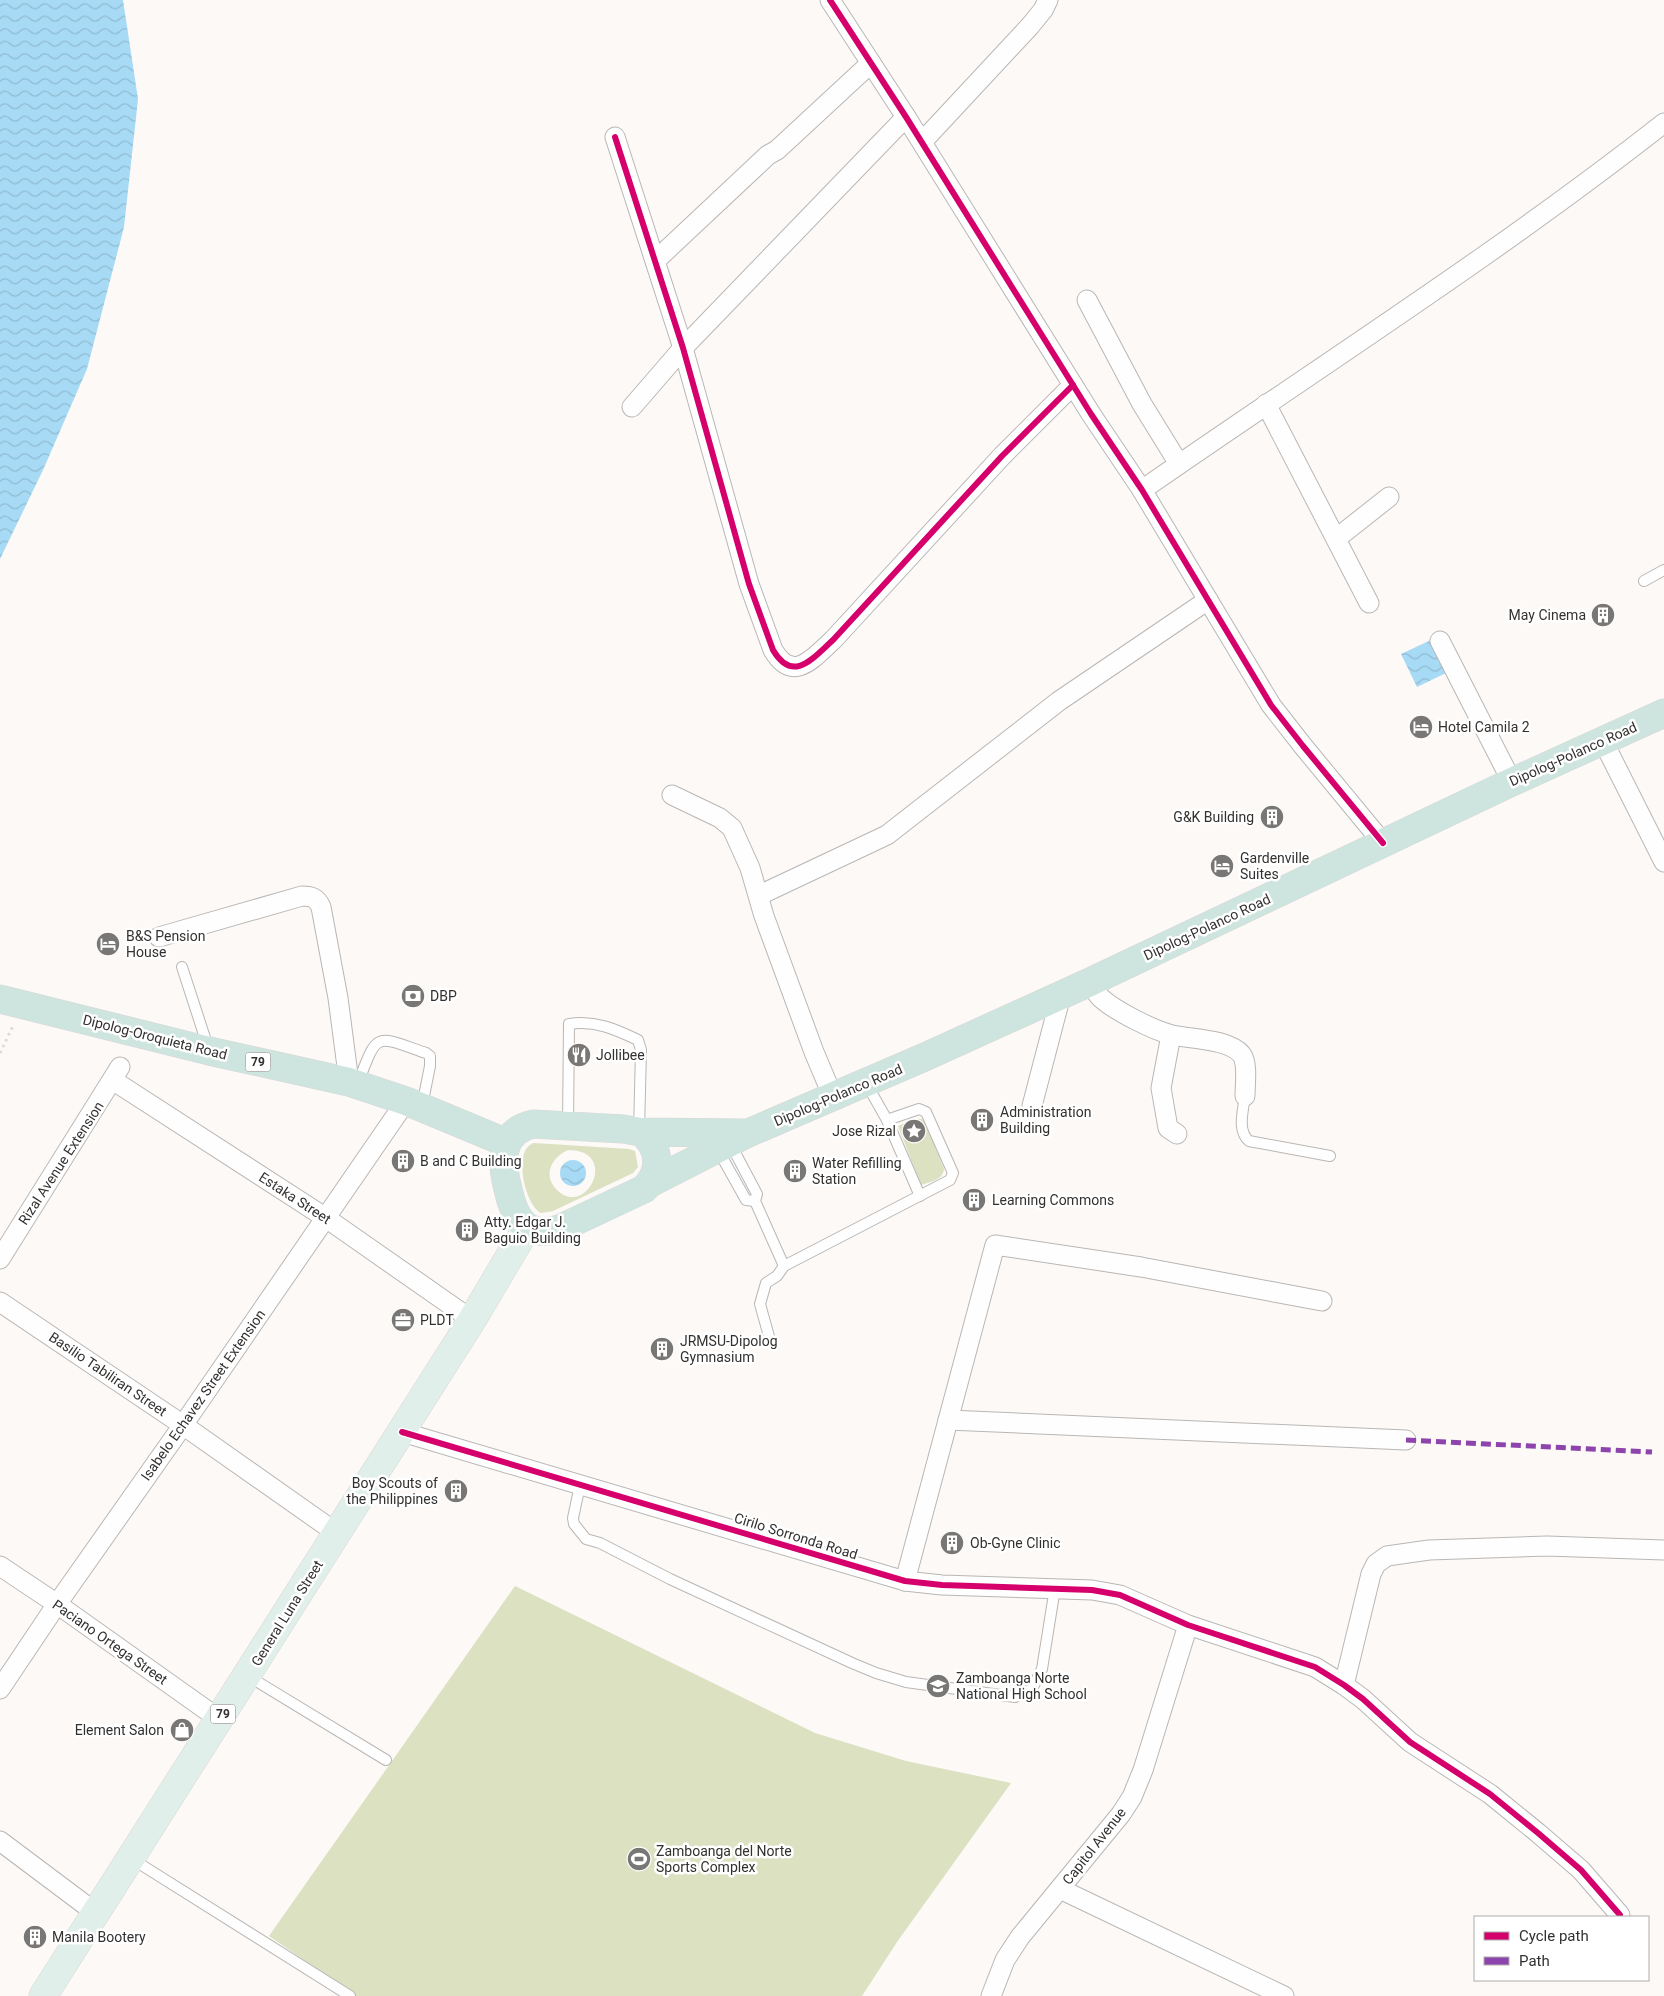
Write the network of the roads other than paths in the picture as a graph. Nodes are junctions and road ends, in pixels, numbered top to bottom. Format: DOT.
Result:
graph roads {
  1 [pos="830,0"];
  2 [pos="1048,0"];
  3 [pos="871,63"];
  4 [pos="906,117"];
  5 [pos="1664,123"];
  6 [pos="615,137"];
  7 [pos="922,142"];
  8 [pos="655,260"];
  9 [pos="1087,300"];
  10 [pos="683,348"];
  11 [pos="1073,385"];
  12 [pos="1266,404"];
  13 [pos="632,408"];
  14 [pos="1179,464"];
  15 [pos="1142,490"];
  16 [pos="1389,497"];
  17 [pos="1337,538"];
  18 [pos="1664,570"];
  19 [pos="1644,581"];
  20 [pos="1208,600"];
  21 [pos="1369,603"];
  22 [pos="1440,641"];
  23 [pos="1664,713"];
  24 [pos="1603,741"];
  25 [pos="1512,782"];
  26 [pos="672,795"];
  27 [pos="1383,843"];
  28 [pos="1664,862"];
  29 [pos="759,897"];
  30 [pos="159,937"];
  31 [pos="182,967"];
  32 [pos="1090,982"];
  33 [pos="1061,995"];
  34 [pos="9,1001"];
  35 [pos="1171,1035"];
  36 [pos="210,1051"];
  37 [pos="117,1074"];
  38 [pos="866,1083"];
  39 [pos="353,1084"];
  40 [pos="1245,1096"];
  41 [pos="833,1097"];
  42 [pos="414,1104"];
  43 [pos="1032,1106"];
  44 [pos="887,1120"];
  45 [pos="568,1126"];
  46 [pos="640,1132"];
  47 [pos="1177,1134"];
  48 [pos="731,1141"];
  49 [pos="507,1144"];
  50 [pos="1330,1156"];
  51 [pos="652,1182"];
  52 [pos="920,1196"];
  53 [pos="326,1218"];
  54 [pos="527,1227"];
  55 [pos="0,1259"];
  56 [pos="784,1266"];
  57 [pos="1322,1301"];
  58 [pos="0,1302"];
  59 [pos="472,1320"];
  60 [pos="770,1340"];
  61 [pos="948,1420"];
  62 [pos="183,1425"];
  63 [pos="402,1432"];
  64 [pos="1406,1440"];
  65 [pos="580,1485"];
  66 [pos="338,1534"];
  67 [pos="1664,1550"];
  68 [pos="0,1566"];
  69 [pos="905,1581"];
  70 [pos="1055,1588"];
  71 [pos="57,1604"];
  72 [pos="1188,1625"];
  73 [pos="247,1676"];
  74 [pos="1344,1685"];
  75 [pos="0,1690"];
  76 [pos="219,1719"];
  77 [pos="386,1760"];
  78 [pos="0,1841"];
  79 [pos="131,1859"];
  80 [pos="1060,1889"];
  81 [pos="96,1913"];
  82 [pos="1620,1915"];
  83 [pos="43,1996"];
  84 [pos="350,1996"];
  85 [pos="992,1996"];
  86 [pos="1284,1996"];
  1 -- 3 [label="street"];
  2 -- 7 [label="street"];
  3 -- 4 [label="street"];
  3 -- 8 [label="street"];
  4 -- 7 [label="street"];
  4 -- 10 [label="street"];
  5 -- 12 [label="street"];
  6 -- 8 [label="street"];
  7 -- 11 [label="street"];
  8 -- 10 [label="street"];
  9 -- 14 [label="street"];
  10 -- 11 [label="street"];
  10 -- 13 [label="street"];
  11 -- 15 [label="street"];
  12 -- 14 [label="street"];
  12 -- 17 [label="street"];
  14 -- 15 [label="street"];
  15 -- 20 [label="street"];
  16 -- 17 [label="street"];
  17 -- 21 [label="street"];
  18 -- 19 [label="lane"];
  20 -- 27 [label="street"];
  20 -- 29 [label="street"];
  22 -- 25 [label="street"];
  23 -- 24 [label="highway, Dipolog-Polanco Road"];
  24 -- 25 [label="highway, Dipolog-Polanco Road"];
  24 -- 28 [label="street"];
  25 -- 27 [label="highway, Dipolog-Polanco Road"];
  26 -- 29 [label="street"];
  27 -- 32 [label="highway, Dipolog-Polanco Road"];
  29 -- 41 [label="street"];
  30 -- 39 [label="street"];
  31 -- 36 [label="lane"];
  32 -- 33 [label="highway, Dipolog-Polanco Road"];
  32 -- 35 [label="street"];
  33 -- 38 [label="highway, Dipolog-Polanco Road"];
  33 -- 43 [label="street"];
  34 -- 36 [label="highway, Dipolog-Oroquieta Road / 79"];
  35 -- 40 [label="street"];
  35 -- 47 [label="street"];
  36 -- 39 [label="highway, Dipolog-Oroquieta Road / 79"];
  37 -- 53 [label="street, Estaka Street"];
  37 -- 55 [label="street, Rizal Avenue Extension"];
  38 -- 41 [label="highway, Dipolog-Polanco Road"];
  38 -- 44 [label="lane"];
  39 -- 42 [label="highway, Dipolog-Oroquieta Road / 79"];
  39 -- 42 [label="lane"];
  40 -- 50 [label="lane"];
  41 -- 48 [label="highway, Dipolog-Polanco Road"];
  42 -- 49 [label="highway, Dipolog-Oroquieta Road / 79"];
  42 -- 53 [label="street, Isabelo Echavez Street Extension"];
  44 -- 52 [label="lane"];
  44 -- 52 [label="lane"];
  45 -- 46 [label="highway"];
  45 -- 46 [label="lane"];
  45 -- 49 [label="highway"];
  46 -- 48 [label="highway"];
  46 -- 51 [label="highway"];
  48 -- 51 [label="highway, Dipolog-Polanco Road"];
  48 -- 56 [label="lane"];
  49 -- 54 [label="highway"];
  51 -- 54 [label="highway, Dipolog-Polanco Road"];
  52 -- 56 [label="lane"];
  53 -- 59 [label="street, Estaka Street"];
  53 -- 62 [label="street, Isabelo Echavez Street Extension"];
  54 -- 59 [label="main road, General Luna Street / 79"];
  56 -- 60 [label="lane"];
  57 -- 61 [label="street"];
  58 -- 62 [label="street, Basilio Tabiliran Street"];
  59 -- 63 [label="main road, General Luna Street / 79"];
  61 -- 64 [label="street"];
  61 -- 69 [label="street"];
  62 -- 66 [label="street, Basilio Tabiliran Street"];
  62 -- 71 [label="street, Isabelo Echavez Street Extension"];
  63 -- 65 [label="street, Cirilo Sorronda Road"];
  63 -- 66 [label="main road, General Luna Street / 79"];
  65 -- 69 [label="street, Cirilo Sorronda Road"];
  65 -- 70 [label="lane"];
  66 -- 73 [label="main road, General Luna Street / 79"];
  67 -- 74 [label="street"];
  68 -- 71 [label="street, Paciano Ortega Street"];
  69 -- 70 [label="street, Cirilo Sorronda Road"];
  70 -- 72 [label="street, Cirilo Sorronda Road"];
  71 -- 75 [label="street, Isabelo Echavez Street Extension"];
  71 -- 76 [label="street, Paciano Ortega Street"];
  72 -- 74 [label="street, Cirilo Sorronda Road"];
  72 -- 80 [label="street, Capitol Avenue"];
  73 -- 76 [label="main road, General Luna Street / 79"];
  73 -- 77 [label="lane"];
  74 -- 82 [label="street, Cirilo Sorronda Road"];
  76 -- 79 [label="main road, General Luna Street / 79"];
  78 -- 81 [label="street"];
  79 -- 81 [label="main road, General Luna Street / 79"];
  79 -- 84 [label="lane"];
  80 -- 85 [label="street, Capitol Avenue"];
  80 -- 86 [label="street"];
  81 -- 83 [label="main road, General Luna Street / 79"];
}
